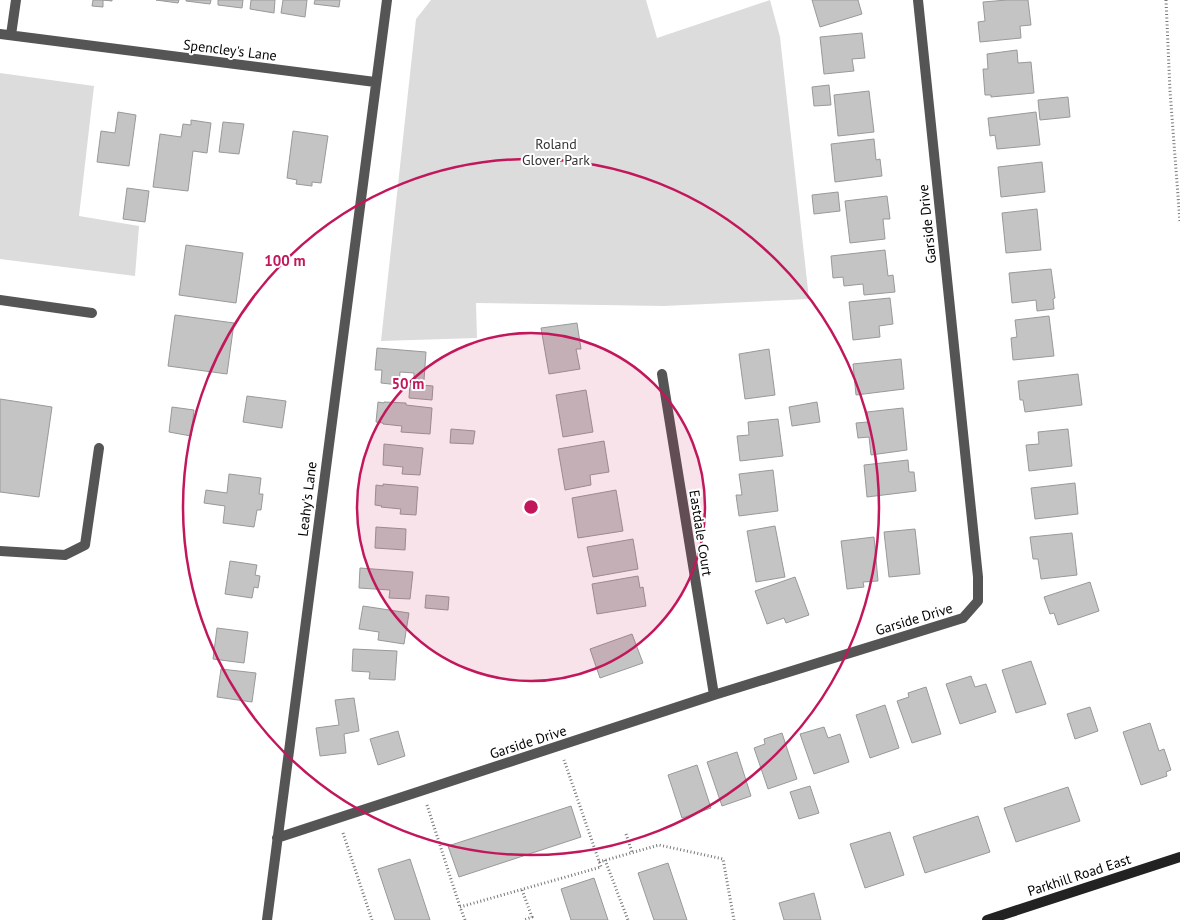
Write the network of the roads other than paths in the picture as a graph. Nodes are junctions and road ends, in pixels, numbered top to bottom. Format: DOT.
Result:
graph roads {
  1 [pos="16,0"];
  2 [pos="387,0"];
  3 [pos="918,0"];
  4 [pos="0,34"];
  5 [pos="11,35"];
  6 [pos="375,82"];
  7 [pos="0,300"];
  8 [pos="92,313"];
  9 [pos="662,374"];
  10 [pos="99,448"];
  11 [pos="0,551"];
  12 [pos="714,695"];
  13 [pos="277,838"];
  14 [pos="1180,857"];
  15 [pos="267,920"];
  16 [pos="987,920"];
  1 -- 5 [label="street"];
  2 -- 6 [label="street"];
  3 -- 12 [label="street, Garside Drive"];
  4 -- 5 [label="street, Spencley's Lane"];
  5 -- 6 [label="street, Spencley's Lane"];
  6 -- 13 [label="street, Leahy's Lane"];
  7 -- 8 [label="street"];
  9 -- 12 [label="street, Eastdale Court"];
  10 -- 11 [label="street"];
  12 -- 13 [label="street, Garside Drive"];
  13 -- 15 [label="street, Leahy's Lane"];
  14 -- 16 [label="main road, Parkhill Road East"];
}
